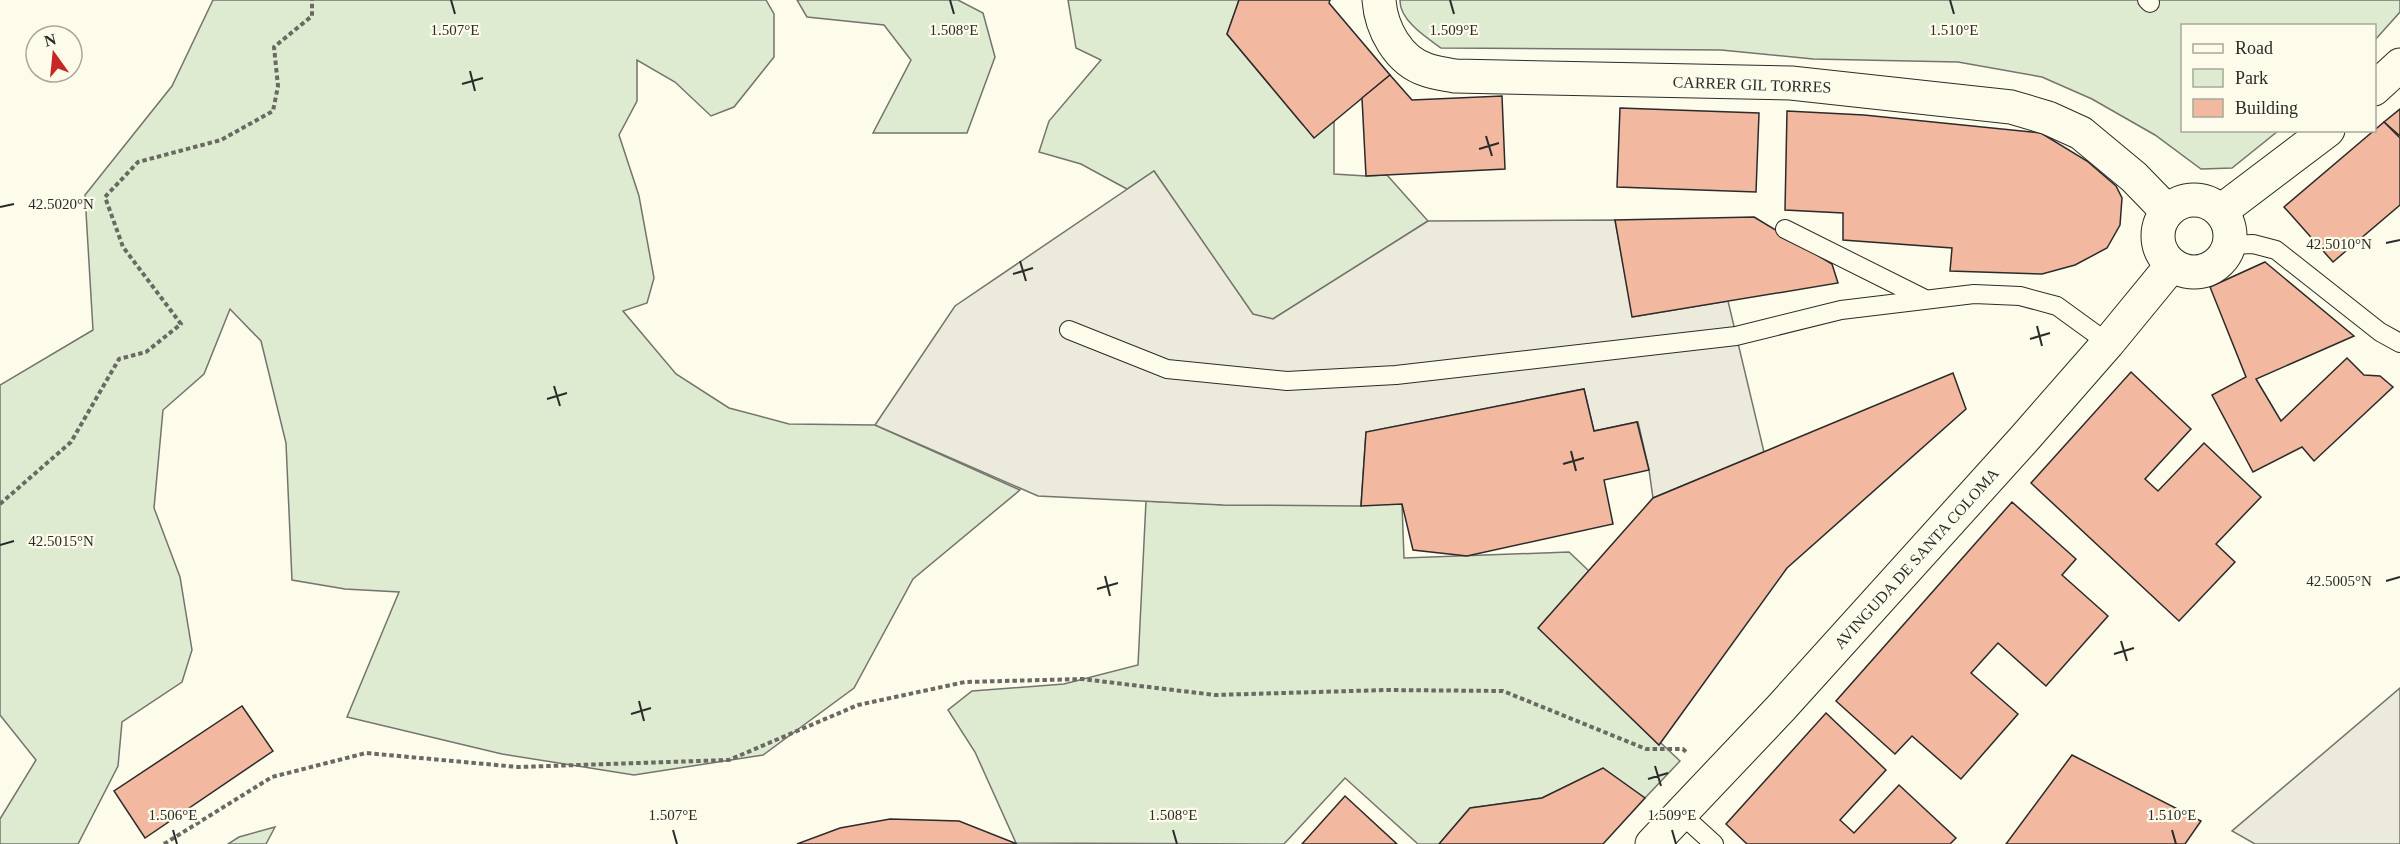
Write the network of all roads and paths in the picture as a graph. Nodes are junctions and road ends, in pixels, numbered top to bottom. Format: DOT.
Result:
graph roads {
  1 [pos="312,0"];
  2 [pos="1379,0"];
  3 [pos="2400,65"];
  4 [pos="2376,87"];
  5 [pos="2325,132"];
  6 [pos="2221,211"];
  7 [pos="2167,212"];
  8 [pos="1785,230"];
  9 [pos="2230,244"];
  10 [pos="2172,265"];
  11 [pos="1923,298"];
  12 [pos="1069,330"];
  13 [pos="2108,343"];
  14 [pos="2400,343"];
  15 [pos="0,504"];
  16 [pos="1713,778"];
  17 [pos="1680,813"];
  18 [pos="164,844"];
  19 [pos="1652,844"];
  20 [pos="1714,844"];
  1 -- 15 [label="path"];
  2 -- 7 [label="main road, CARRER GIL TORRES"];
  3 -- 4 [label="main road"];
  5 -- 6 [label="main road"];
  6 -- 7 [label="main road"];
  6 -- 9 [label="main road"];
  7 -- 10 [label="main road"];
  8 -- 11 [label="lane"];
  9 -- 10 [label="main road"];
  9 -- 14 [label="lane"];
  10 -- 13 [label="main road, AVINGUDA DE SANTA COLOMA"];
  11 -- 12 [label="lane"];
  11 -- 13 [label="lane"];
  13 -- 16 [label="main road, AVINGUDA DE SANTA COLOMA"];
  16 -- 17 [label="main road, AVINGUDA DE SANTA COLOMA"];
  16 -- 18 [label="path"];
  17 -- 19 [label="main road, AVINGUDA DE SANTA COLOMA"];
  17 -- 20 [label="lane"];
}
